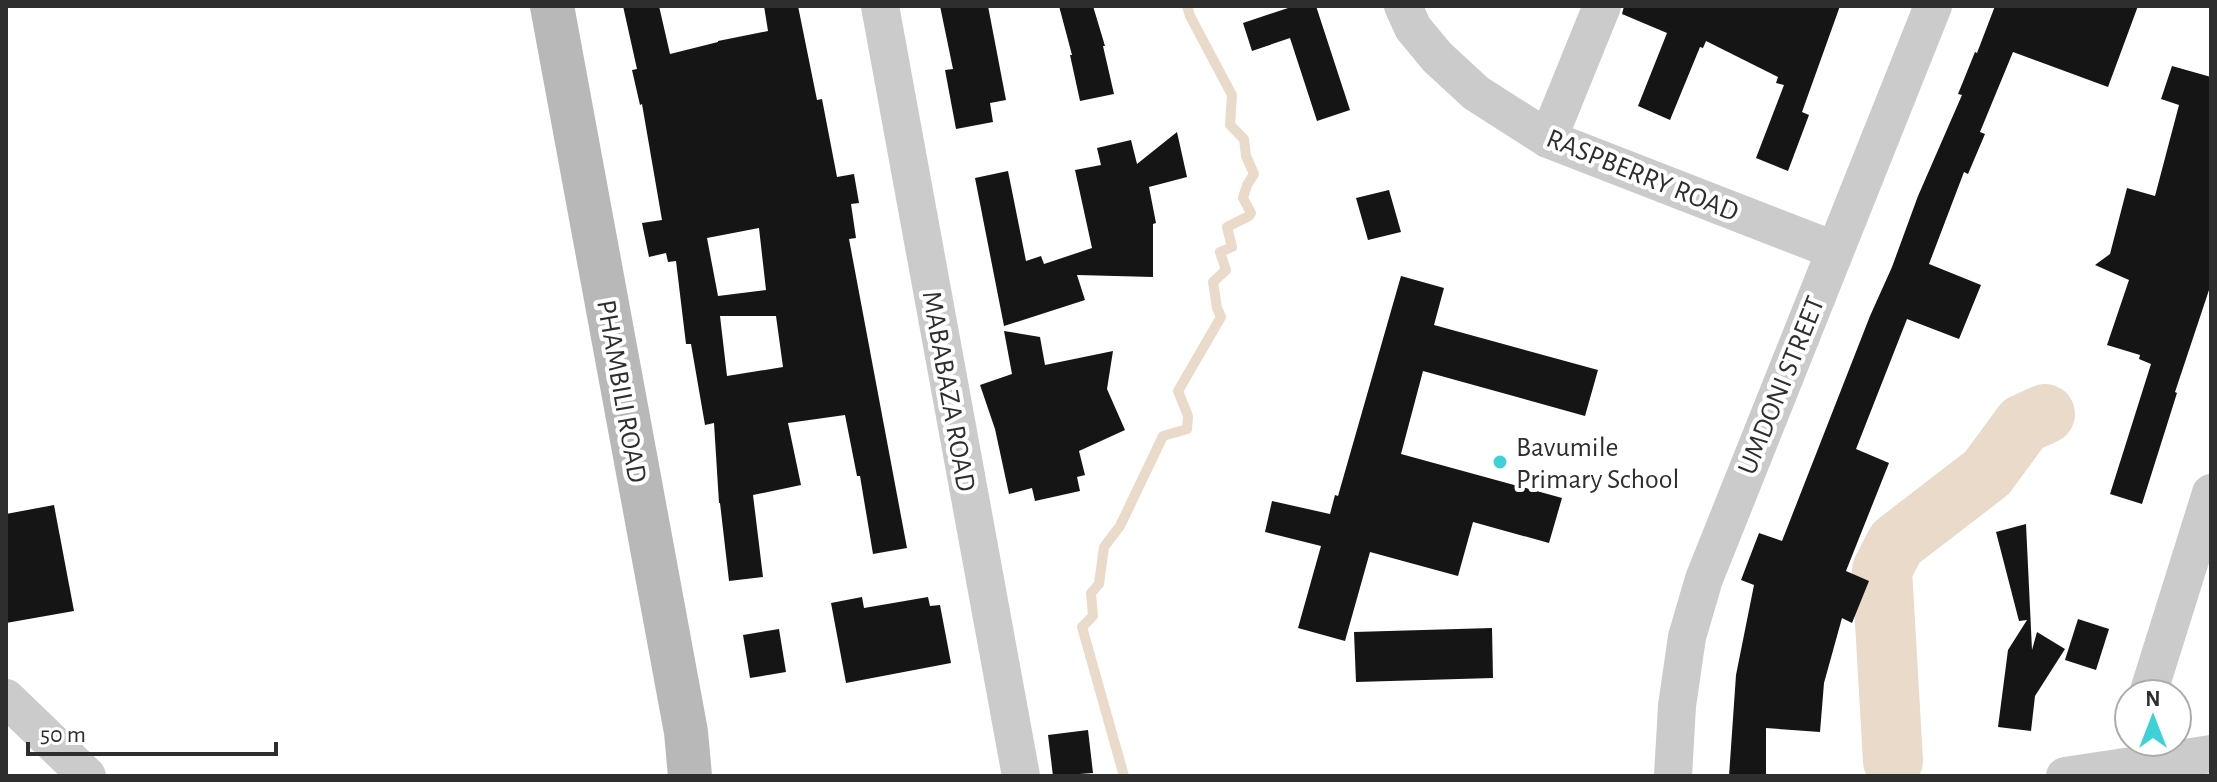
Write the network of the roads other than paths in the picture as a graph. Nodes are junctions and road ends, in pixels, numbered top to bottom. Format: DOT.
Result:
graph roads {
  1 [pos="552,6"];
  2 [pos="880,6"];
  3 [pos="1403,6"];
  4 [pos="1602,6"];
  5 [pos="1933,6"];
  6 [pos="1548,139"];
  7 [pos="1834,250"];
  8 [pos="2211,493"];
  9 [pos="2153,678"];
  10 [pos="6,698"];
  11 [pos="2120,758"];
  12 [pos="2153,758"];
  13 [pos="2193,763"];
  14 [pos="87,776"];
  15 [pos="690,776"];
  16 [pos="1021,776"];
  17 [pos="1673,776"];
  18 [pos="2065,776"];
  1 -- 15 [label="street, PHAMBILI ROAD"];
  2 -- 16 [label="street, MABABAZA ROAD"];
  3 -- 6 [label="street, RASPBERRY ROAD"];
  4 -- 6 [label="street"];
  5 -- 7 [label="street, UMDONI STREET"];
  6 -- 7 [label="street, RASPBERRY ROAD"];
  7 -- 17 [label="street, UMDONI STREET"];
  8 -- 9 [label="street"];
  10 -- 14 [label="street"];
  11 -- 18 [label="street"];
  12 -- 13 [label="street"];
}
